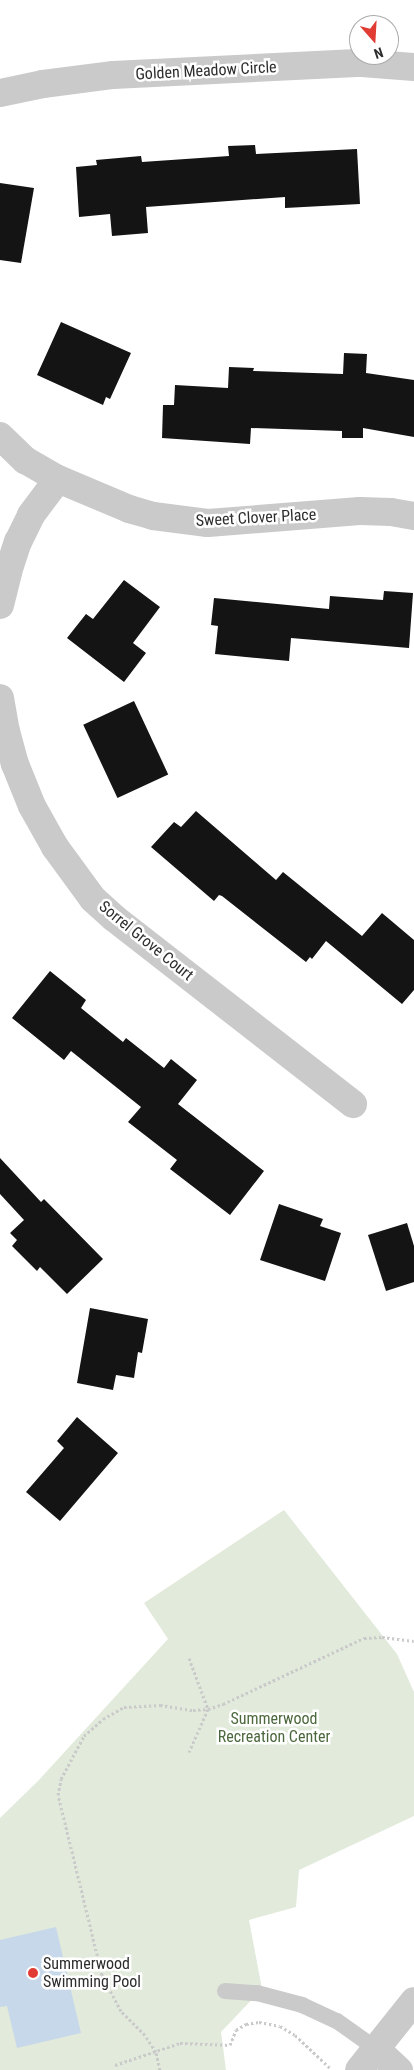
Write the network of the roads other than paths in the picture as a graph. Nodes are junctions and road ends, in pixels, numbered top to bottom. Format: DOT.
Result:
graph roads {
  1 [pos="414,67"];
  2 [pos="0,92"];
  3 [pos="0,436"];
  4 [pos="58,479"];
  5 [pos="414,516"];
  6 [pos="0,605"];
  7 [pos="0,698"];
  8 [pos="353,1104"];
  9 [pos="225,1992"];
  10 [pos="414,2001"];
  11 [pos="375,2048"];
  12 [pos="359,2070"];
  13 [pos="399,2070"];
  1 -- 2 [label="street, Golden Meadow Circle"];
  3 -- 4 [label="street, Sweet Clover Place"];
  4 -- 5 [label="street, Sweet Clover Place"];
  4 -- 6 [label="street"];
  7 -- 8 [label="street, Sorrel Grove Court"];
  9 -- 11 [label="lane"];
  10 -- 11 [label="street"];
  11 -- 12 [label="street"];
  11 -- 13 [label="street"];
}
